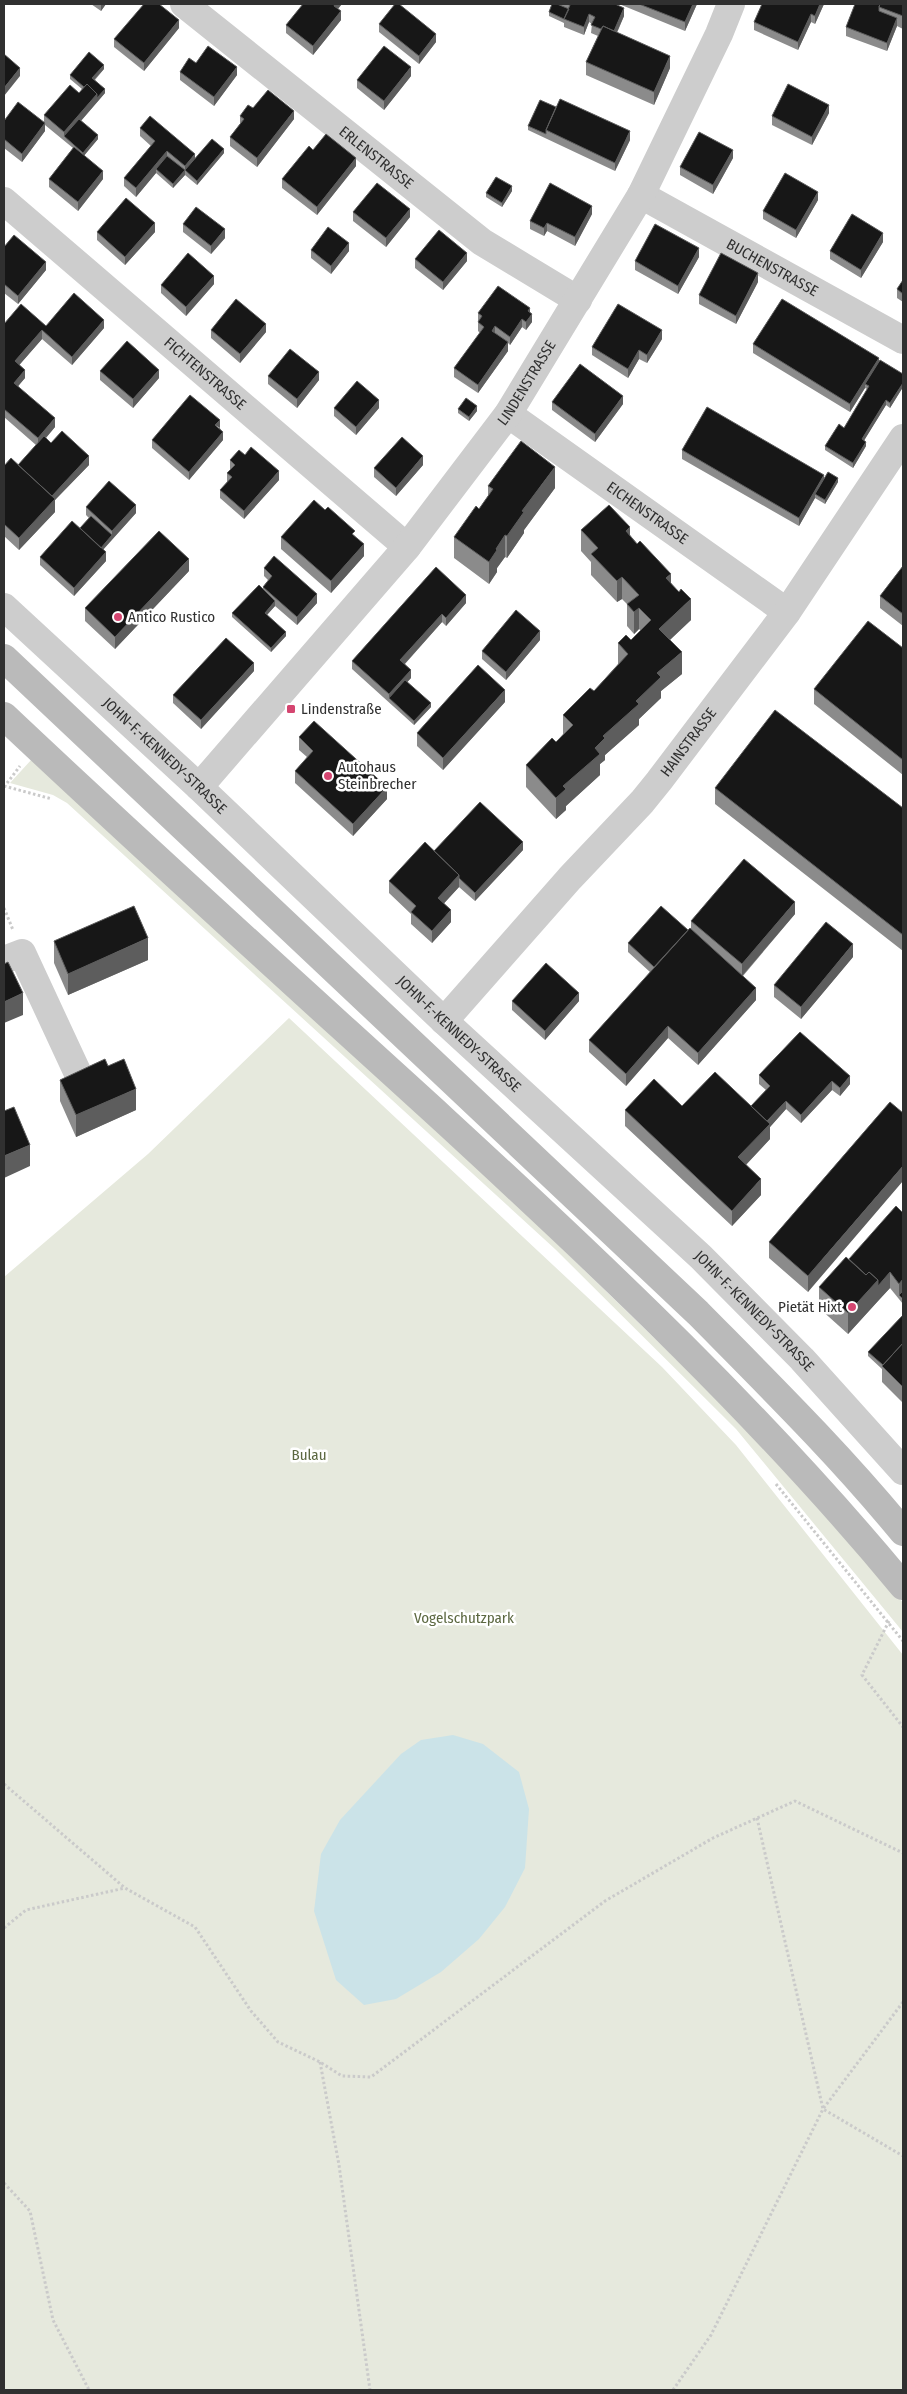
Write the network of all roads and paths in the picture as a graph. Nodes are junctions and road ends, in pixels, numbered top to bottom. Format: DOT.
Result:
graph roads {
  1 [pos="184,4"];
  2 [pos="731,4"];
  3 [pos="641,195"];
  4 [pos="4,200"];
  5 [pos="578,300"];
  6 [pos="903,340"];
  7 [pos="508,414"];
  8 [pos="903,438"];
  9 [pos="407,547"];
  10 [pos="4,608"];
  11 [pos="787,612"];
  12 [pos="4,658"];
  13 [pos="4,716"];
  14 [pos="198,787"];
  15 [pos="4,960"];
  16 [pos="444,1021"];
  17 [pos="81,1080"];
  18 [pos="903,1471"];
  19 [pos="771,1479"];
  20 [pos="903,1532"];
  21 [pos="903,1586"];
  22 [pos="889,1621"];
  23 [pos="903,1641"];
  24 [pos="903,1727"];
  25 [pos="4,1784"];
  26 [pos="757,1818"];
  27 [pos="903,1853"];
  28 [pos="125,1888"];
  29 [pos="4,1928"];
  30 [pos="903,2002"];
  31 [pos="320,2062"];
  32 [pos="823,2109"];
  33 [pos="903,2156"];
  34 [pos="4,2183"];
  35 [pos="89,2390"];
  36 [pos="370,2390"];
  37 [pos="673,2390"];
  1 -- 5 [label="street, ERLENSTRASSE"];
  2 -- 3 [label="street, LINDENSTRASSE"];
  3 -- 5 [label="street, LINDENSTRASSE"];
  3 -- 6 [label="street, BUCHENSTRASSE"];
  4 -- 9 [label="street, FICHTENSTRASSE"];
  5 -- 7 [label="street, LINDENSTRASSE"];
  7 -- 9 [label="street, LINDENSTRASSE"];
  7 -- 11 [label="street, EICHENSTRASSE"];
  8 -- 11 [label="street, HAINSTRASSE"];
  9 -- 14 [label="street, LINDENSTRASSE"];
  10 -- 14 [label="street, JOHN-F.-KENNEDY-STRASSE"];
  11 -- 16 [label="street, HAINSTRASSE"];
  12 -- 20 [label="main road"];
  13 -- 21 [label="main road"];
  14 -- 16 [label="street, JOHN-F.-KENNEDY-STRASSE"];
  15 -- 17 [label="street"];
  16 -- 18 [label="street, JOHN-F.-KENNEDY-STRASSE"];
  19 -- 22 [label="path"];
  22 -- 23 [label="path"];
  22 -- 24 [label="path"];
  25 -- 28 [label="path"];
  26 -- 27 [label="path"];
  26 -- 31 [label="path"];
  26 -- 32 [label="path"];
  28 -- 29 [label="path"];
  28 -- 31 [label="path"];
  30 -- 32 [label="path"];
  31 -- 36 [label="path"];
  32 -- 33 [label="path"];
  32 -- 37 [label="path"];
  34 -- 35 [label="path"];
}
